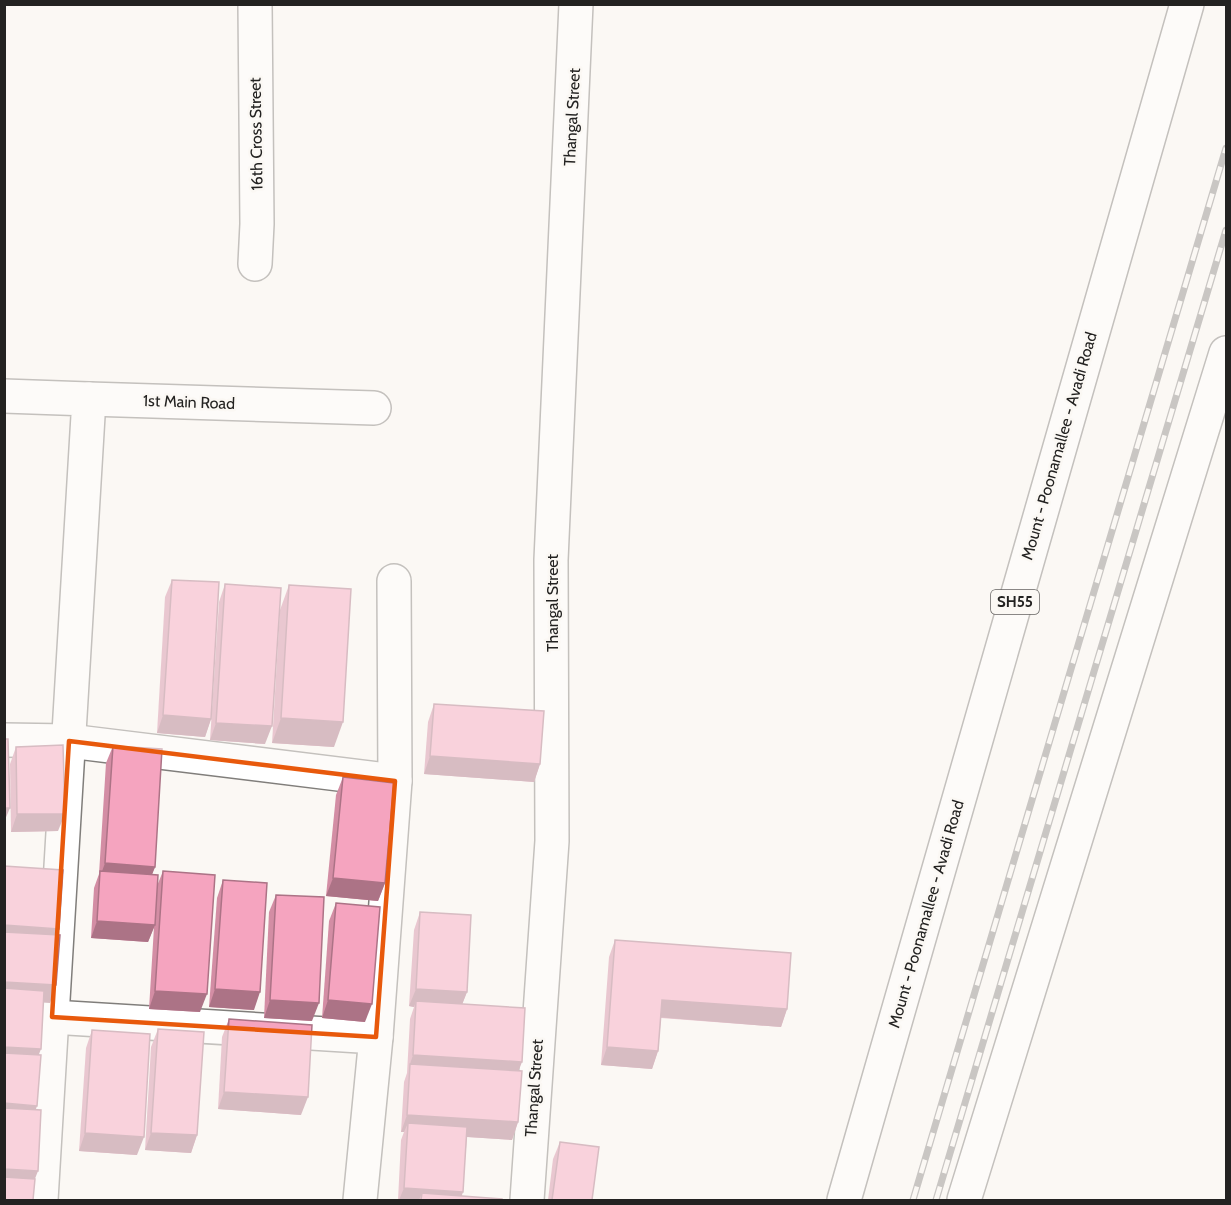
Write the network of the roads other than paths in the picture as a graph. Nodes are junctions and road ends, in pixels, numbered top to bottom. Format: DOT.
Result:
graph roads {
  1 [pos="255,4"];
  2 [pos="576,4"];
  3 [pos="1187,4"];
  4 [pos="255,264"];
  5 [pos="1227,353"];
  6 [pos="4,396"];
  7 [pos="89,399"];
  8 [pos="374,408"];
  9 [pos="394,581"];
  10 [pos="4,740"];
  11 [pos="69,741"];
  12 [pos="395,781"];
  13 [pos="52,1017"];
  14 [pos="376,1037"];
  15 [pos="41,1200"];
  16 [pos="360,1200"];
  17 [pos="526,1200"];
  18 [pos="844,1200"];
  19 [pos="964,1200"];
  1 -- 4 [label="street, 16th Cross Street"];
  2 -- 17 [label="street, Thangal Street"];
  3 -- 18 [label="street, Mount - Poonamallee - Avadi Road / SH55"];
  5 -- 19 [label="street"];
  6 -- 7 [label="street, 1st Main Road"];
  7 -- 8 [label="street, 1st Main Road"];
  7 -- 11 [label="street"];
  9 -- 12 [label="street"];
  10 -- 11 [label="street"];
  11 -- 12 [label="street"];
  11 -- 13 [label="street"];
  12 -- 14 [label="street"];
  13 -- 14 [label="street"];
  13 -- 15 [label="street"];
  14 -- 16 [label="street"];
}
